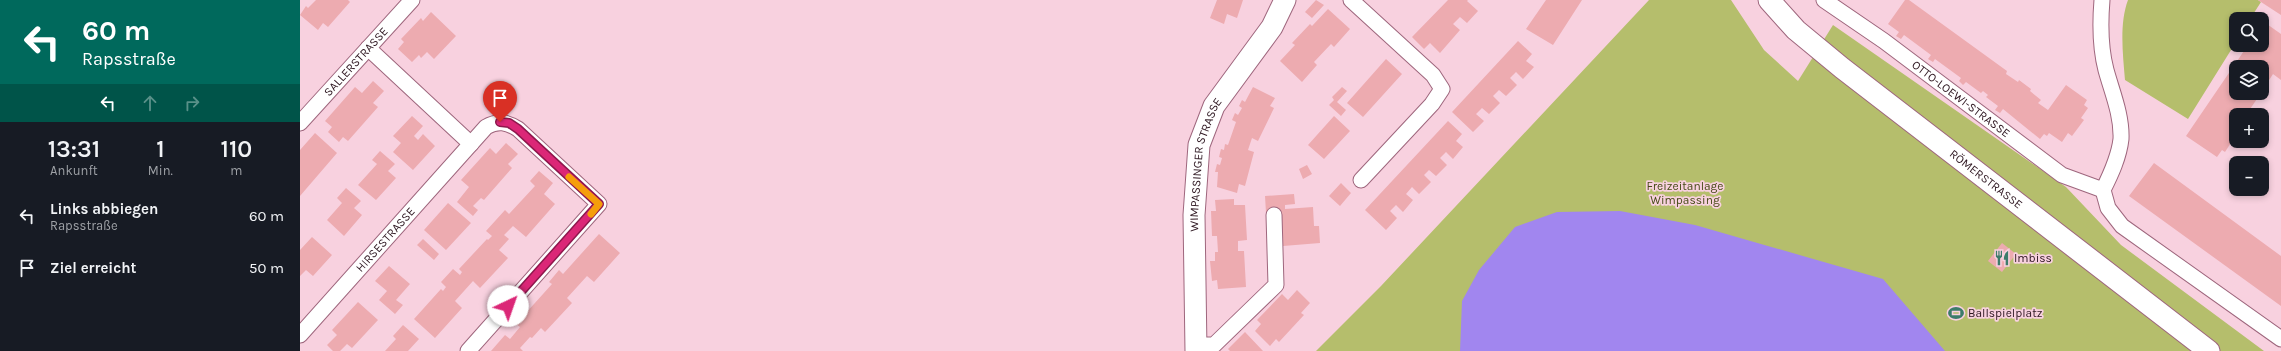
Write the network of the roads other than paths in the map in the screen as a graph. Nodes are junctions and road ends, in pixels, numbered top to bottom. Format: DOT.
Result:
graph roads {
  1 [pos="412,0"];
  2 [pos="1285,0"];
  3 [pos="1351,0"];
  4 [pos="1824,0"];
  5 [pos="2102,0"];
  6 [pos="1775,2"];
  7 [pos="368,48"];
  8 [pos="300,123"];
  9 [pos="471,144"];
  10 [pos="1361,180"];
  11 [pos="2103,190"];
  12 [pos="1274,215"];
  13 [pos="300,335"];
  14 [pos="2281,339"];
  15 [pos="1196,348"];
  16 [pos="468,351"];
  17 [pos="2209,351"];
  1 -- 7 [label="street, SALLERSTRASSE"];
  2 -- 15 [label="main road, WIMPASSINGER STRASSE"];
  3 -- 10 [label="street"];
  4 -- 11 [label="street, OTTO-LOEWI-STRASSE"];
  5 -- 11 [label="street"];
  6 -- 17 [label="main road, RÖMERSTRASSE"];
  7 -- 8 [label="street, SALLERSTRASSE"];
  7 -- 9 [label="street"];
  9 -- 13 [label="street, HIRSESTRASSE"];
  9 -- 16 [label="street, HIRSESTRASSE"];
  11 -- 14 [label="street"];
  12 -- 15 [label="street"];
}
